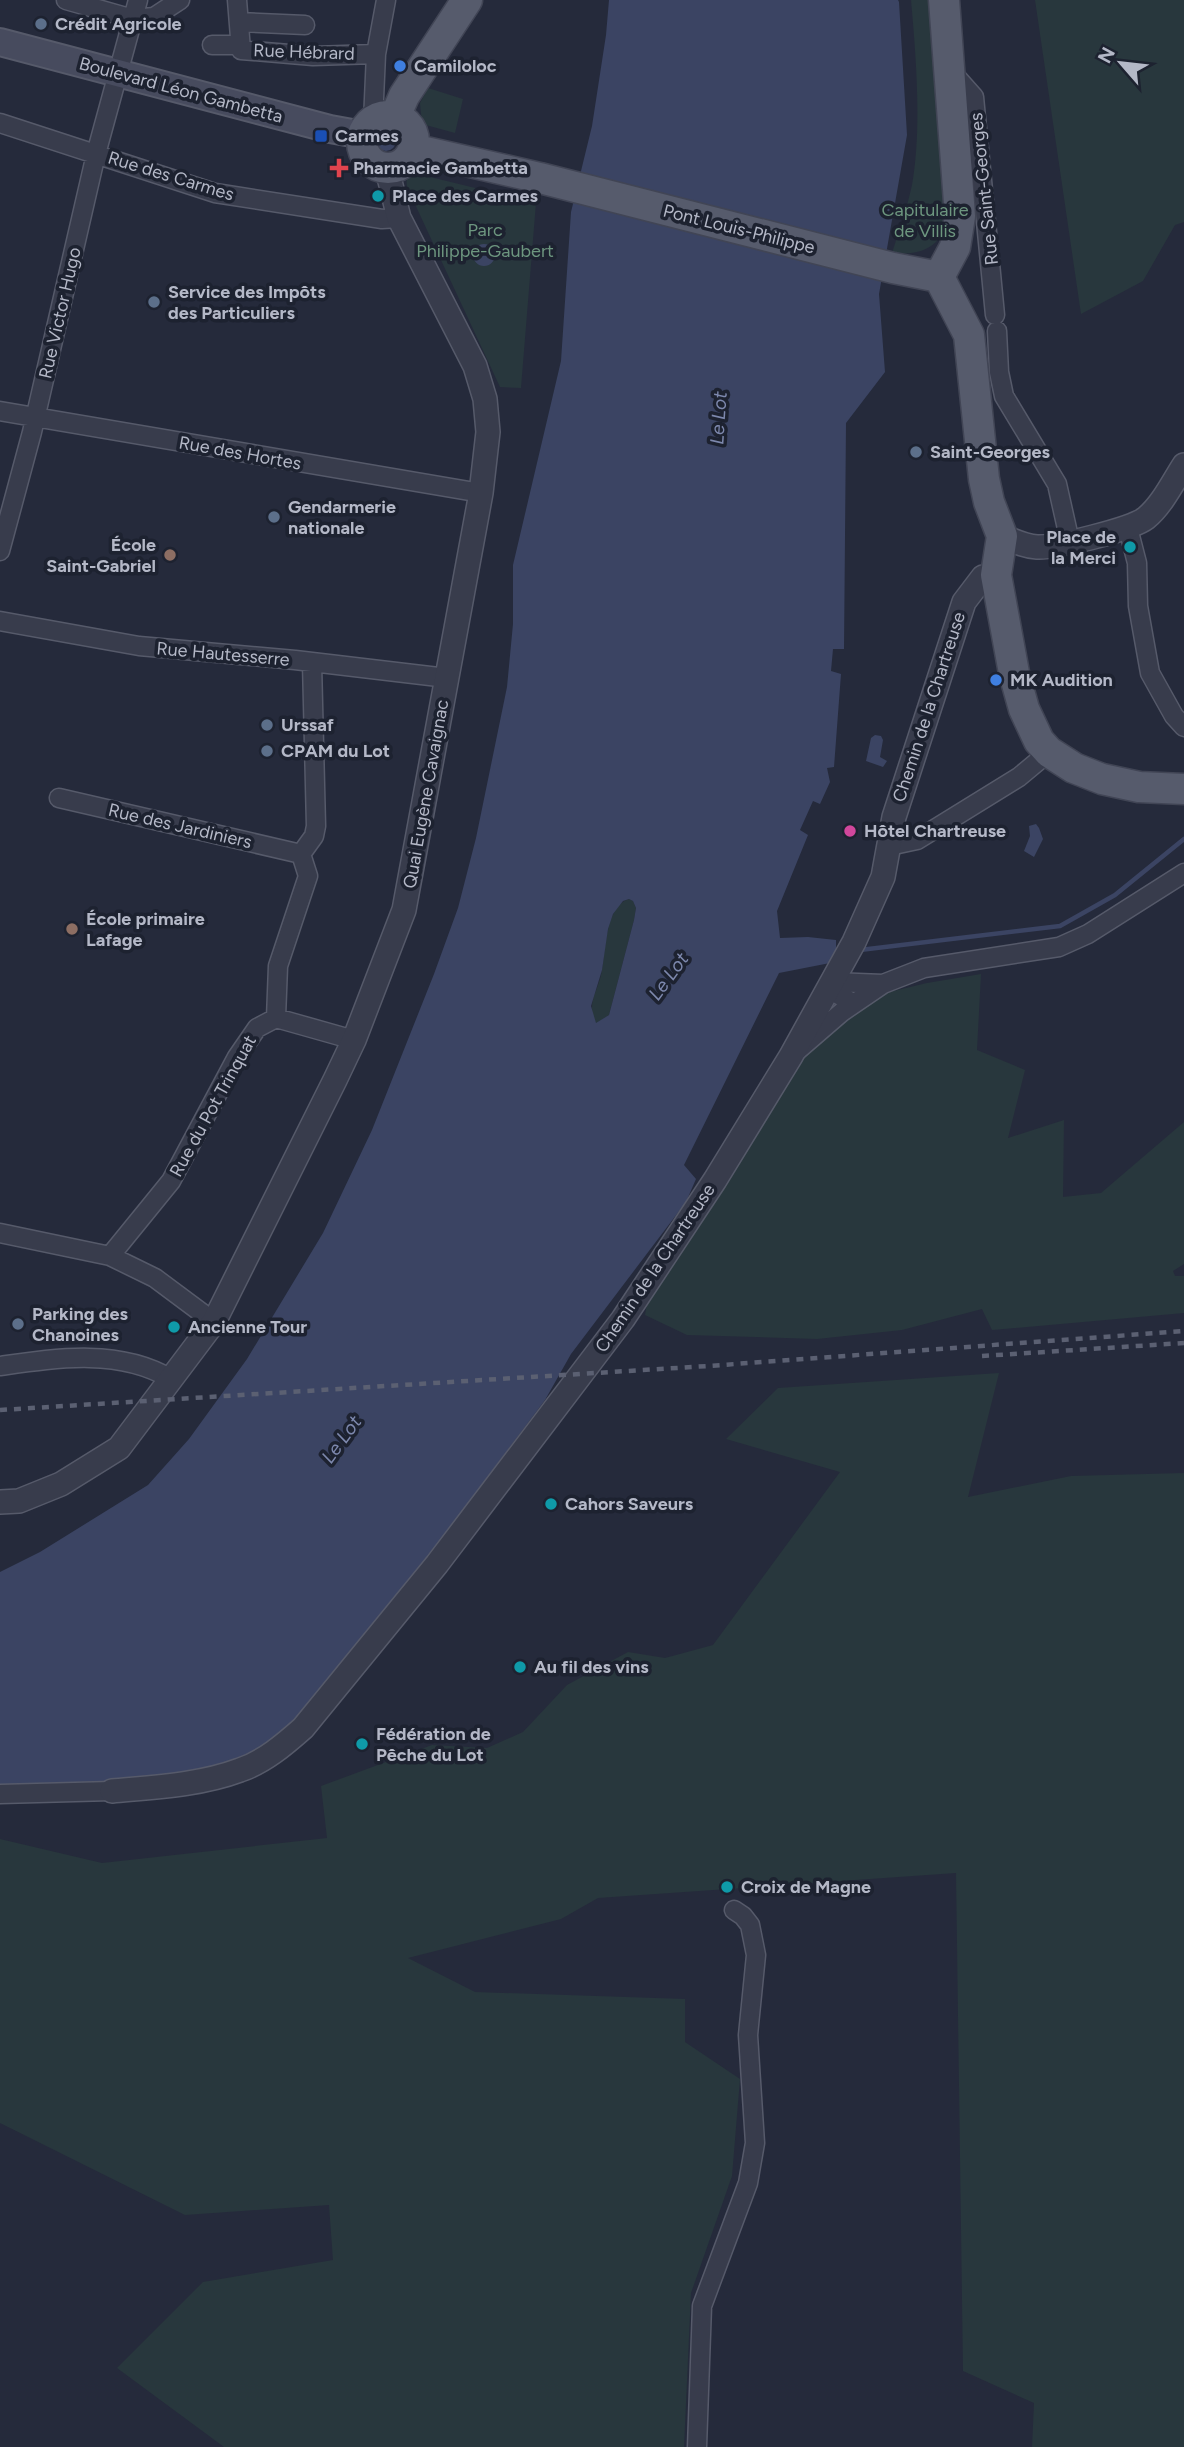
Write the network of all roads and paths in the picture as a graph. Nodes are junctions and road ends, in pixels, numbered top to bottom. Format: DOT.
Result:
graph roads {
  1 [pos="66,0"];
  2 [pos="138,0"];
  3 [pos="180,0"];
  4 [pos="237,0"];
  5 [pos="386,0"];
  6 [pos="467,0"];
  7 [pos="944,0"];
  8 [pos="125,11"];
  9 [pos="239,22"];
  10 [pos="305,25"];
  11 [pos="0,42"];
  12 [pos="212,45"];
  13 [pos="241,45"];
  14 [pos="376,54"];
  15 [pos="119,74"];
  16 [pos="948,77"];
  17 [pos="0,123"];
  18 [pos="377,124"];
  19 [pos="412,149"];
  20 [pos="96,153"];
  21 [pos="387,169"];
  22 [pos="399,218"];
  23 [pos="939,277"];
  24 [pos="0,411"];
  25 [pos="36,417"];
  26 [pos="1184,465"];
  27 [pos="481,493"];
  28 [pos="1128,528"];
  29 [pos="1002,536"];
  30 [pos="1070,542"];
  31 [pos="0,551"];
  32 [pos="996,575"];
  33 [pos="0,621"];
  34 [pos="312,663"];
  35 [pos="447,678"];
  36 [pos="1184,727"];
  37 [pos="1049,752"];
  38 [pos="1184,789"];
  39 [pos="59,798"];
  40 [pos="889,846"];
  41 [pos="301,854"];
  42 [pos="1184,873"];
  43 [pos="836,975"];
  44 [pos="883,984"];
  45 [pos="853,1003"];
  46 [pos="276,1018"];
  47 [pos="354,1040"];
  48 [pos="791,1056"];
  49 [pos="0,1233"];
  50 [pos="110,1256"];
  51 [pos="214,1322"];
  52 [pos="0,1366"];
  53 [pos="168,1383"];
  54 [pos="0,1502"];
  55 [pos="113,1791"];
  56 [pos="0,1794"];
  57 [pos="734,1910"];
  58 [pos="697,2447"];
  1 -- 8 [label="street"];
  2 -- 8 [label="street, Rue Victor Hugo"];
  3 -- 8 [label="street"];
  4 -- 9 [label="street, Rue Hébrard"];
  5 -- 14 [label="street"];
  6 -- 18 [label="main road"];
  7 -- 16 [label="main road, Rue Saint-Georges"];
  8 -- 15 [label="street, Rue Victor Hugo"];
  9 -- 10 [label="street"];
  9 -- 13 [label="street, Rue Hébrard"];
  11 -- 15 [label="main road, Boulevard Léon Gambetta"];
  12 -- 13 [label="street"];
  13 -- 14 [label="street, Rue Hébrard"];
  14 -- 18 [label="street"];
  15 -- 18 [label="main road, Boulevard Léon Gambetta"];
  15 -- 20 [label="street, Rue Victor Hugo"];
  16 -- 23 [label="main road, Rue Saint-Georges"];
  16 -- 30 [label="street, Rue Saint-Georges"];
  17 -- 20 [label="street, Rue des Carmes"];
  18 -- 19 [label="main road"];
  18 -- 21 [label="main road"];
  19 -- 21 [label="main road"];
  19 -- 23 [label="main road, Pont Louis-Philippe"];
  20 -- 22 [label="street, Rue des Carmes"];
  20 -- 25 [label="street, Rue Victor Hugo"];
  21 -- 22 [label="street, Quai Eugène Cavaignac"];
  22 -- 27 [label="street, Quai Eugène Cavaignac"];
  23 -- 29 [label="main road"];
  24 -- 25 [label="street, Rue des Hortes"];
  25 -- 27 [label="street, Rue des Hortes"];
  25 -- 31 [label="street, Rue Victor Hugo"];
  26 -- 28 [label="street"];
  27 -- 35 [label="street, Quai Eugène Cavaignac"];
  28 -- 30 [label="street"];
  28 -- 36 [label="street"];
  29 -- 30 [label="street"];
  29 -- 32 [label="main road"];
  32 -- 37 [label="main road"];
  32 -- 40 [label="street, Chemin de la Chartreuse"];
  33 -- 34 [label="street, Rue Hautesserre"];
  34 -- 35 [label="street, Rue Hautesserre"];
  34 -- 41 [label="street"];
  35 -- 47 [label="street, Quai Eugène Cavaignac"];
  37 -- 38 [label="main road"];
  37 -- 40 [label="street"];
  39 -- 41 [label="street, Rue des Jardiniers"];
  40 -- 43 [label="street, Chemin de la Chartreuse"];
  41 -- 46 [label="street"];
  42 -- 44 [label="street"];
  43 -- 44 [label="street"];
  43 -- 45 [label="street"];
  43 -- 48 [label="street, Chemin de la Chartreuse"];
  44 -- 45 [label="street"];
  45 -- 48 [label="street"];
  46 -- 47 [label="street"];
  46 -- 50 [label="street, Rue du Pot Trinquat"];
  47 -- 51 [label="street, Quai Eugène Cavaignac"];
  48 -- 55 [label="street, Chemin de la Chartreuse"];
  49 -- 50 [label="street"];
  50 -- 51 [label="street"];
  51 -- 53 [label="street, Quai Eugène Cavaignac"];
  52 -- 53 [label="street"];
  53 -- 54 [label="street, Quai Eugène Cavaignac"];
  55 -- 56 [label="street"];
  57 -- 58 [label="street"];
}
